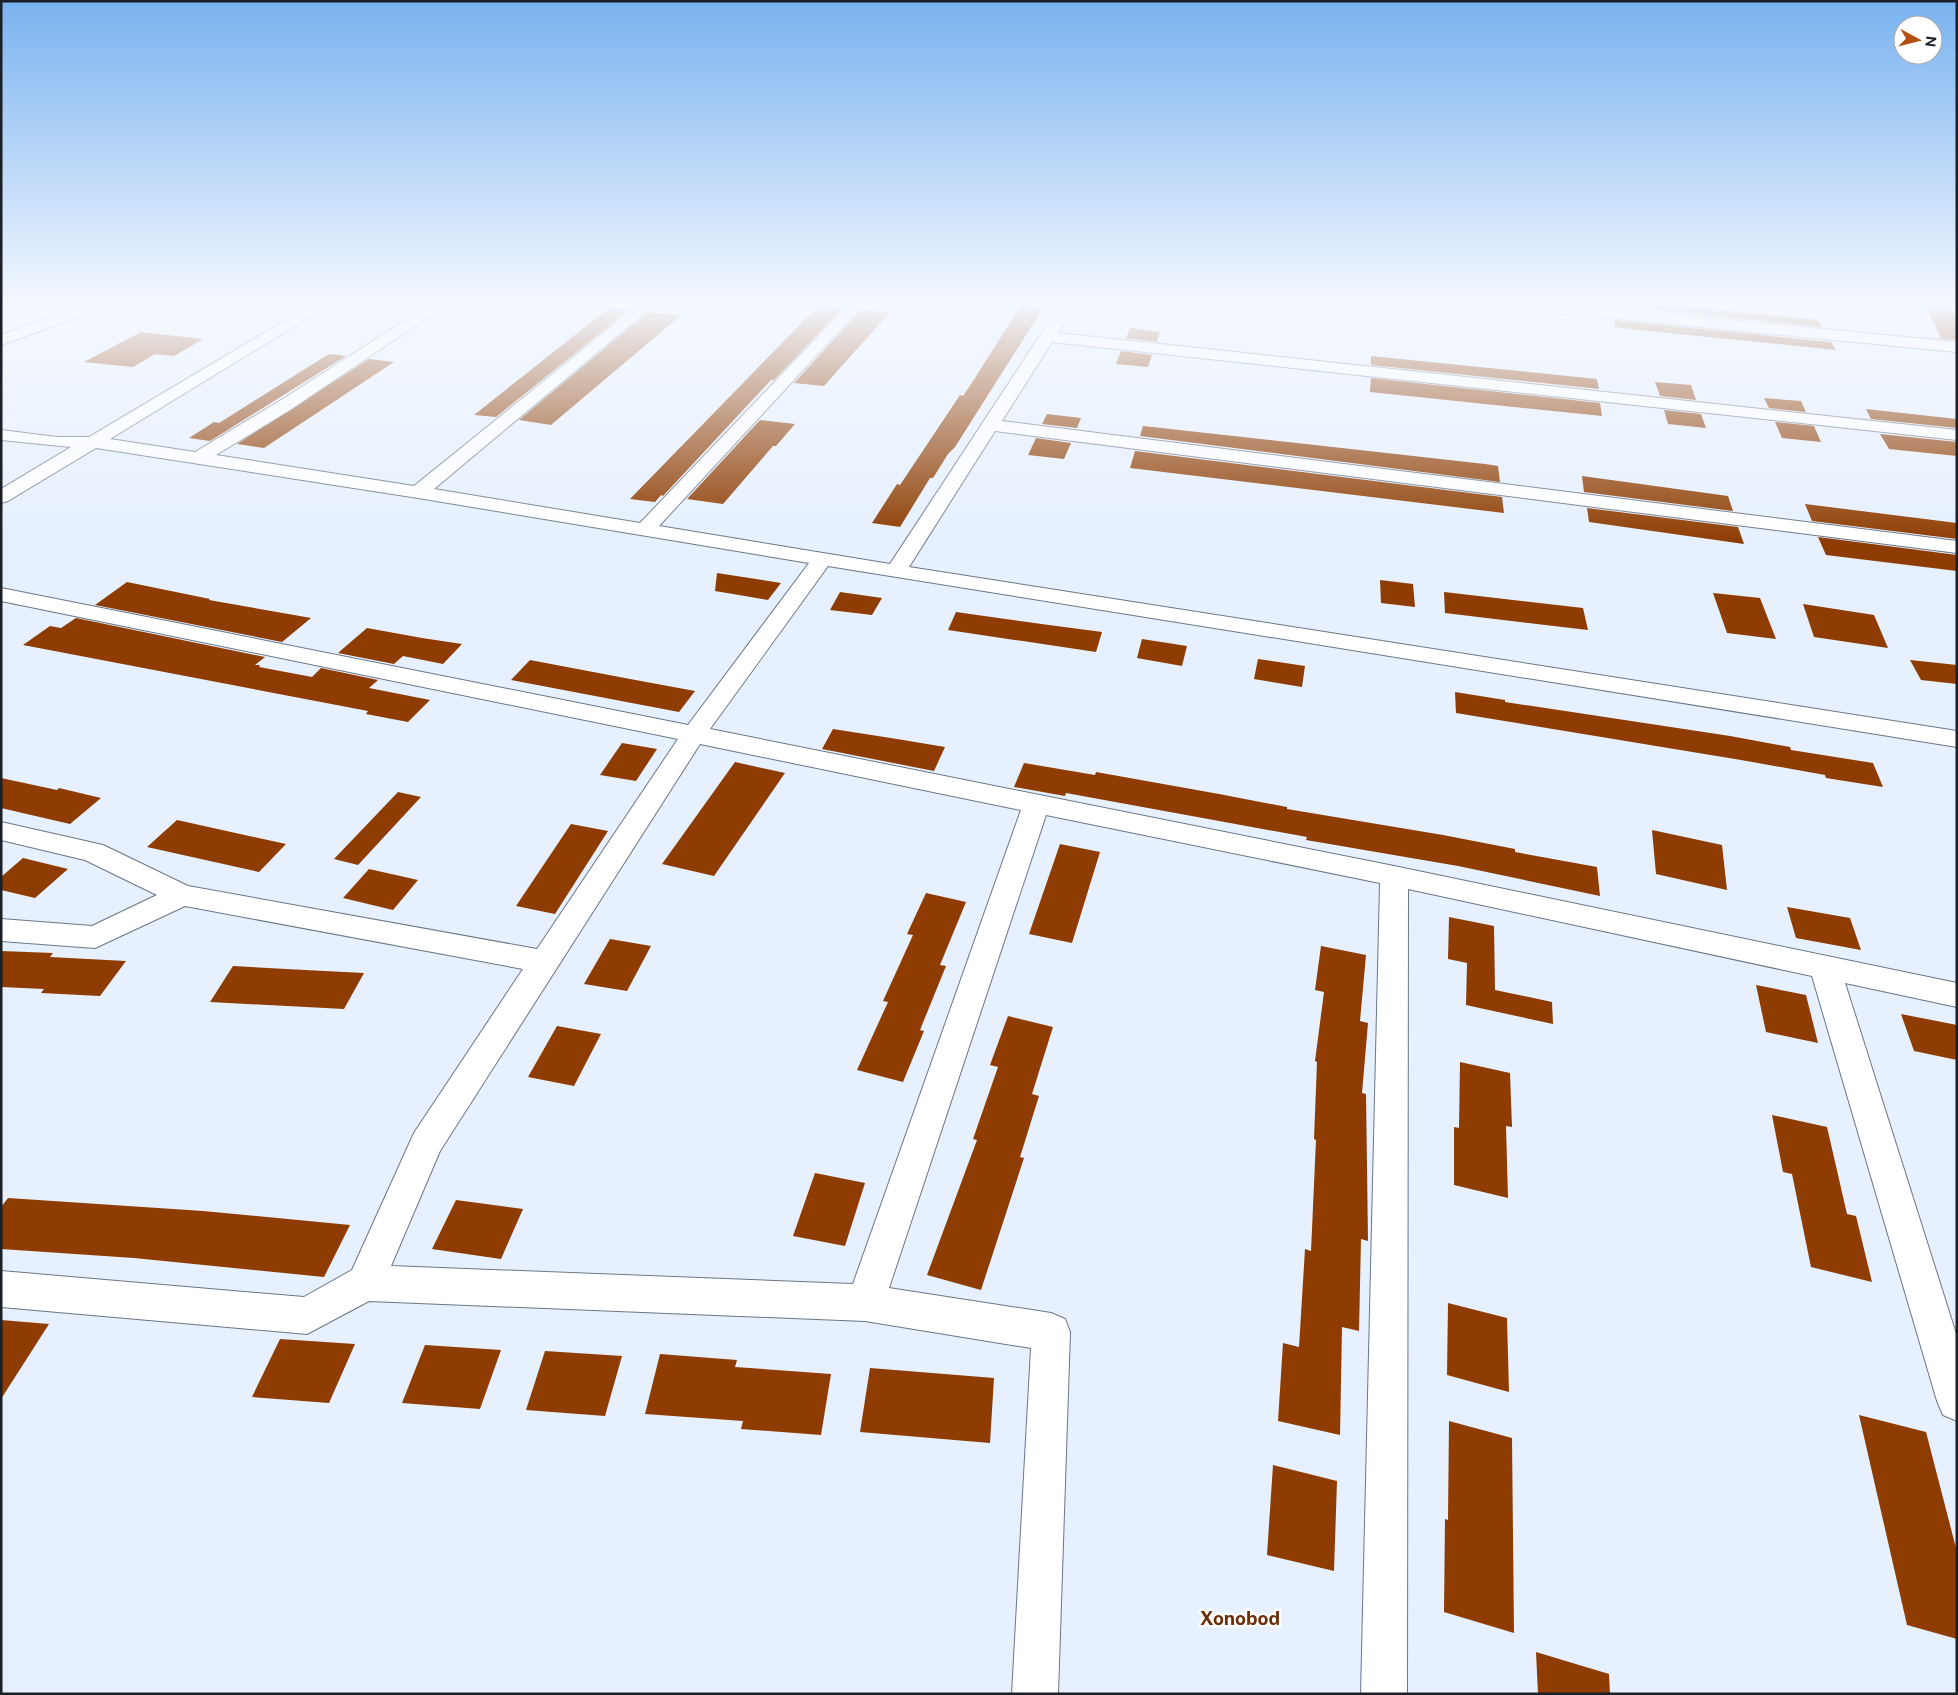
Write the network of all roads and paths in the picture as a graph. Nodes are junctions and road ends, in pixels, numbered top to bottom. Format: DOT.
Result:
graph roads {
  1 [pos="190,384"];
  2 [pos="318,384"];
  3 [pos="550,384"];
  4 [pos="781,384"];
  5 [pos="1017,384"];
  6 [pos="1486,384"];
  7 [pos="989,425"];
  8 [pos="1957,435"];
  9 [pos="1,436"];
  10 [pos="93,442"];
  11 [pos="198,458"];
  12 [pos="418,492"];
  13 [pos="1,497"];
  14 [pos="645,529"];
  15 [pos="1957,548"];
  16 [pos="823,559"];
  17 [pos="896,570"];
  18 [pos="1,594"];
  19 [pos="694,734"];
  20 [pos="1957,739"];
  21 [pos="1036,804"];
  22 [pos="1,831"];
  23 [pos="1394,876"];
  24 [pos="182,895"];
  25 [pos="1,930"];
  26 [pos="544,962"];
  27 [pos="1825,968"];
  28 [pos="1957,995"];
  29 [pos="365,1283"];
  30 [pos="1,1289"];
  31 [pos="865,1303"];
  32 [pos="1950,1356"];
  33 [pos="1957,1401"];
  34 [pos="1035,1694"];
  35 [pos="1384,1694"];
  1 -- 10 [label="street"];
  2 -- 11 [label="street"];
  3 -- 12 [label="street"];
  4 -- 14 [label="street"];
  5 -- 7 [label="street"];
  6 -- 8 [label="street"];
  7 -- 15 [label="street"];
  7 -- 17 [label="street"];
  9 -- 10 [label="street"];
  10 -- 11 [label="street"];
  10 -- 13 [label="street"];
  11 -- 12 [label="street"];
  12 -- 14 [label="street"];
  14 -- 16 [label="street"];
  16 -- 17 [label="street"];
  16 -- 19 [label="street"];
  17 -- 20 [label="street"];
  18 -- 19 [label="street"];
  19 -- 21 [label="street"];
  19 -- 26 [label="street"];
  21 -- 23 [label="street"];
  21 -- 31 [label="street"];
  22 -- 24 [label="street"];
  23 -- 27 [label="street"];
  23 -- 35 [label="street"];
  24 -- 25 [label="street"];
  24 -- 26 [label="street"];
  26 -- 29 [label="street"];
  27 -- 28 [label="street"];
  27 -- 32 [label="street"];
  29 -- 30 [label="street"];
  29 -- 31 [label="street"];
  31 -- 34 [label="street"];
  32 -- 33 [label="street"];
}
